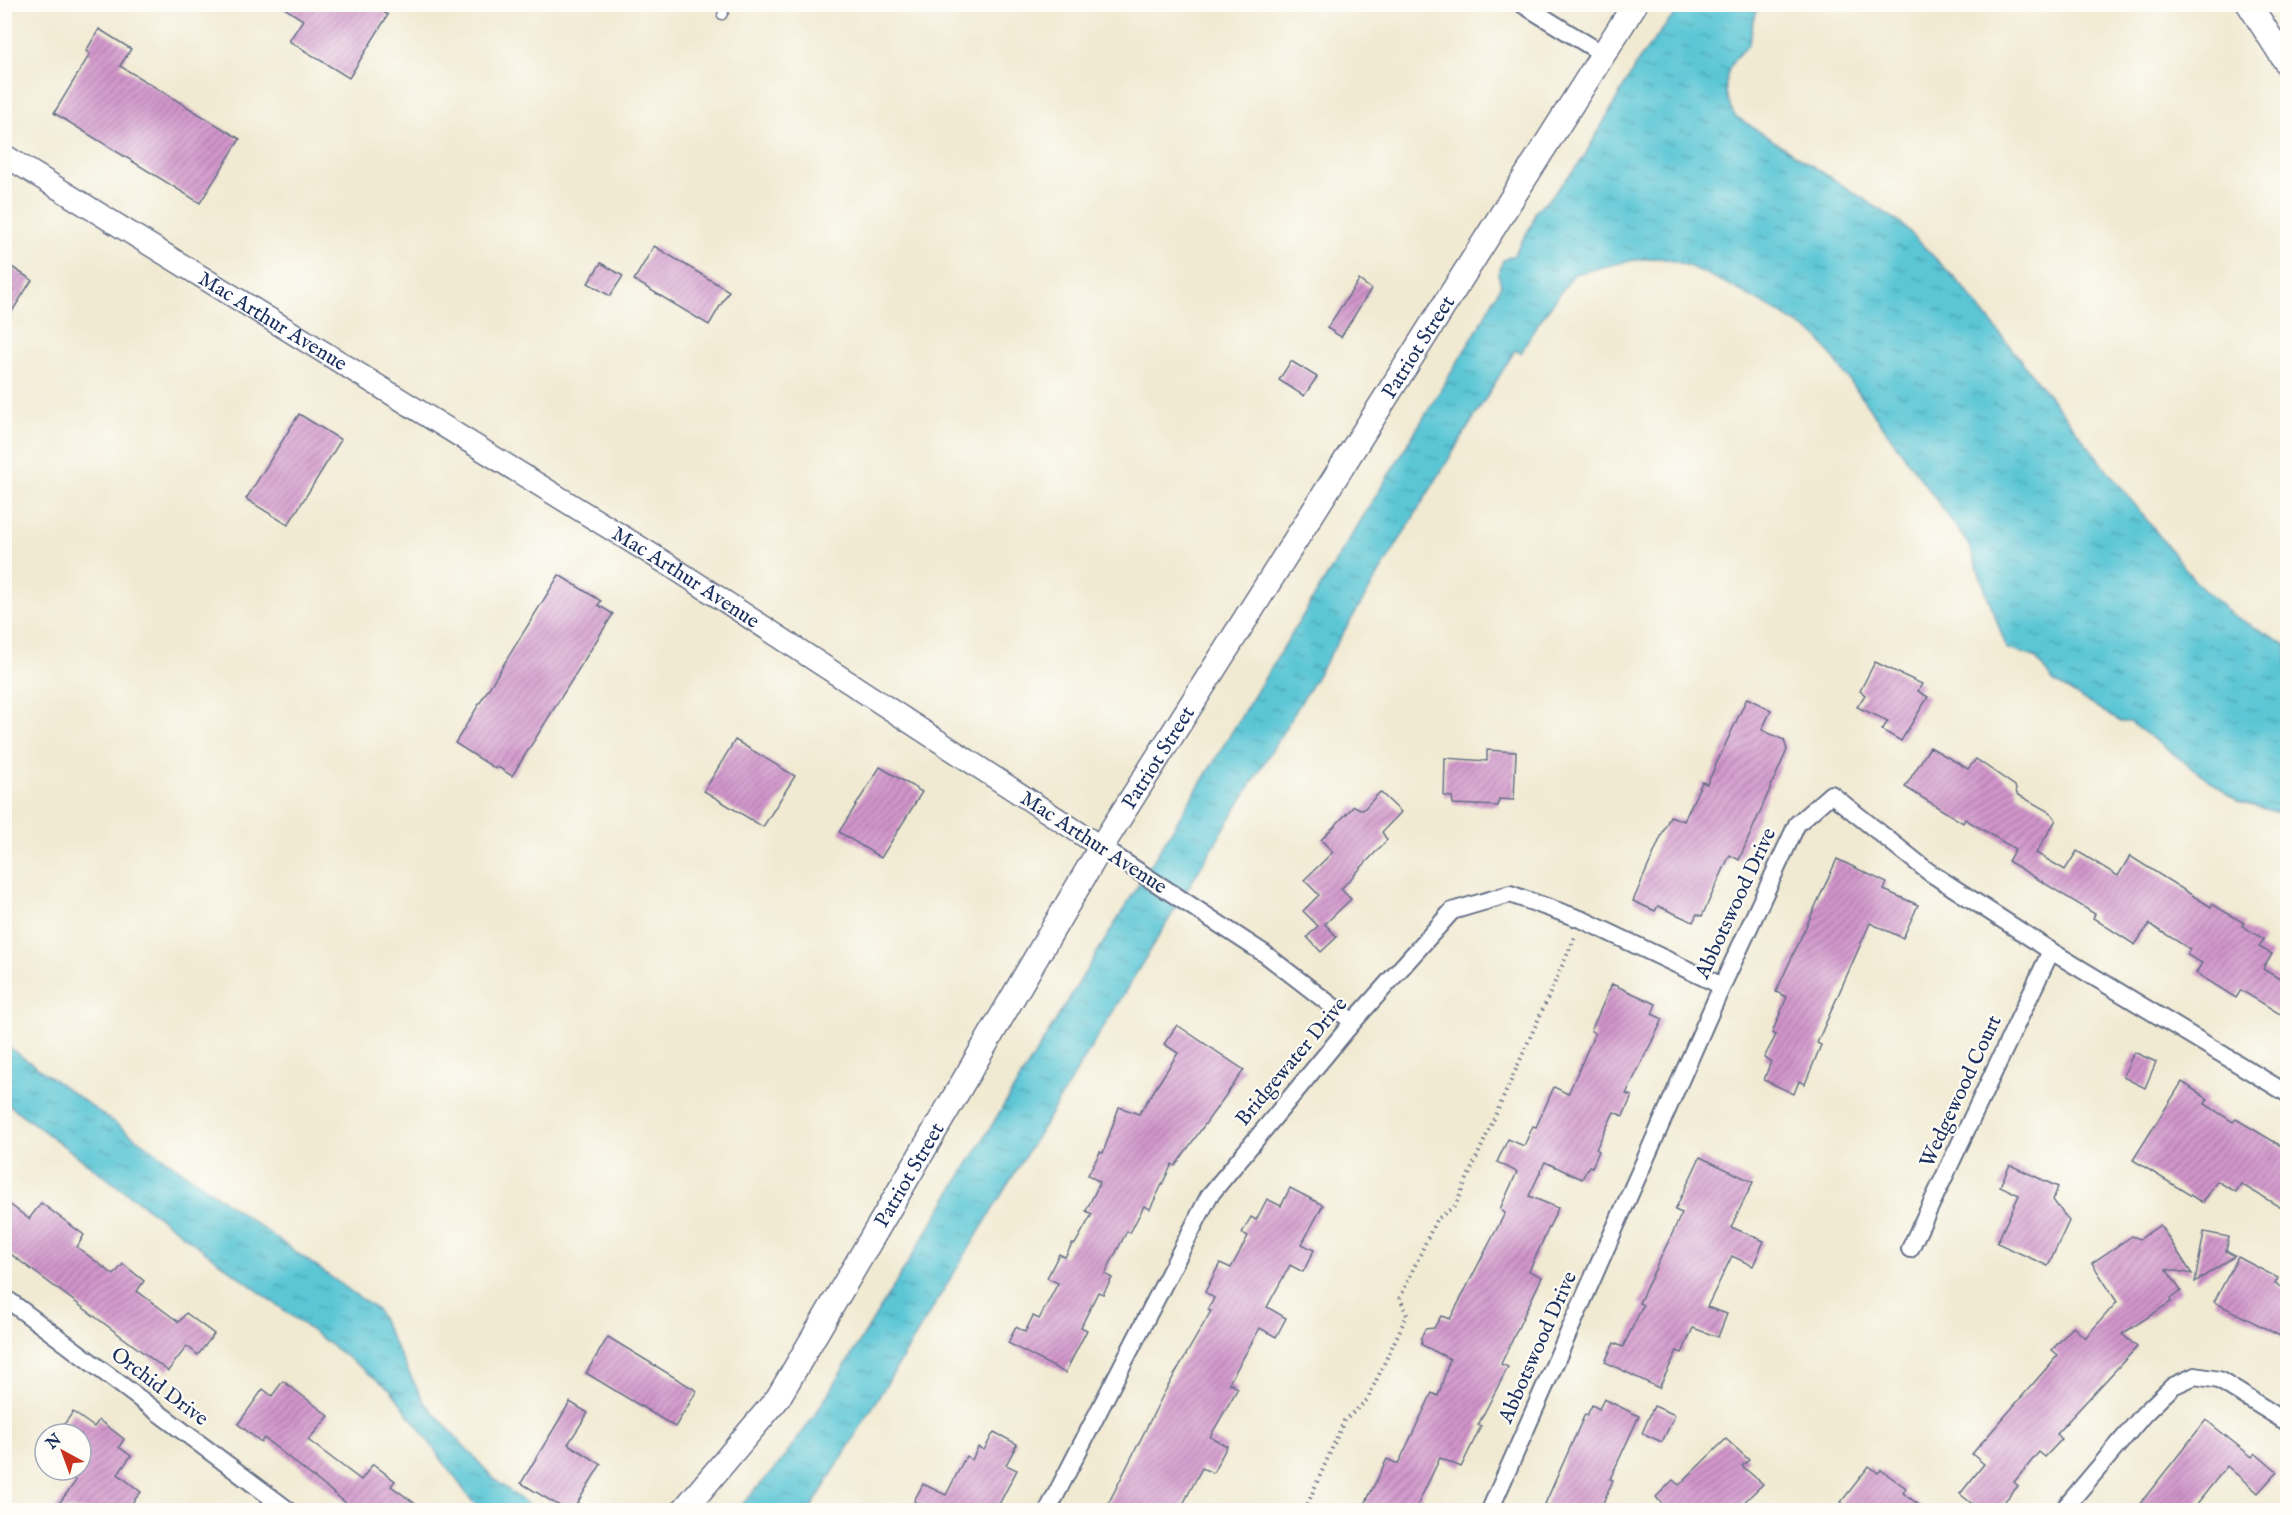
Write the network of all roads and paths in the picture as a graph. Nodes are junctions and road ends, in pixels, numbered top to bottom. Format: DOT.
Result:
graph roads {
  1 [pos="728,4"];
  2 [pos="1522,4"];
  3 [pos="1635,4"];
  4 [pos="2249,4"];
  5 [pos="722,15"];
  6 [pos="1603,54"];
  7 [pos="2288,64"];
  8 [pos="4,155"];
  9 [pos="1101,847"];
  10 [pos="1583,920"];
  11 [pos="2051,951"];
  12 [pos="1722,986"];
  13 [pos="1353,1022"];
  14 [pos="2288,1094"];
  15 [pos="1910,1249"];
  16 [pos="4,1297"];
  17 [pos="2288,1423"];
  18 [pos="288,1510"];
  19 [pos="684,1510"];
  20 [pos="1048,1510"];
  21 [pos="1307,1510"];
  22 [pos="1490,1510"];
  23 [pos="2063,1510"];
  1 -- 5 [label="lane"];
  2 -- 6 [label="street"];
  3 -- 6 [label="main road, Patriot Street"];
  4 -- 7 [label="main road"];
  6 -- 9 [label="main road, Patriot Street"];
  8 -- 9 [label="street, Mac Arthur Avenue"];
  9 -- 13 [label="street, Mac Arthur Avenue"];
  9 -- 19 [label="main road, Patriot Street"];
  10 -- 12 [label="street, Bridgewater Drive"];
  10 -- 13 [label="street, Bridgewater Drive"];
  10 -- 21 [label="path"];
  11 -- 12 [label="street, Abbotswood Drive"];
  11 -- 14 [label="street, Abbotswood Drive"];
  11 -- 15 [label="street, Wedgewood Court"];
  12 -- 22 [label="street, Abbotswood Drive"];
  13 -- 20 [label="street, Bridgewater Drive"];
  16 -- 18 [label="street, Orchid Drive"];
  17 -- 23 [label="street"];
}
